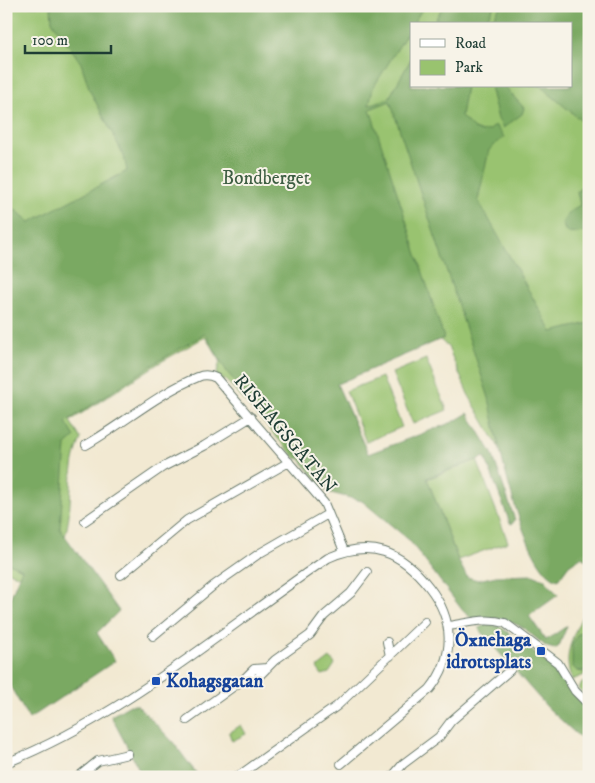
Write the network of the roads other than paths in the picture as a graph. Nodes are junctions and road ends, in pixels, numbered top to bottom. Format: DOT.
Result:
graph roads {
  1 [pos="250,416"];
  2 [pos="86,445"];
  3 [pos="289,462"];
  4 [pos="328,514"];
  5 [pos="86,521"];
  6 [pos="344,551"];
  7 [pos="367,572"];
  8 [pos="121,575"];
  9 [pos="425,622"];
  10 [pos="449,626"];
  11 [pos="153,636"];
  12 [pos="387,642"];
  13 [pos="390,656"];
  14 [pos="510,670"];
  15 [pos="589,705"];
  16 [pos="187,720"];
  17 [pos="128,754"];
  18 [pos="6,763"];
  19 [pos="341,764"];
  20 [pos="78,777"];
  21 [pos="237,777"];
  22 [pos="392,777"];
  1 -- 2 [label="street, RISHAGSGATAN"];
  1 -- 3 [label="street, RISHAGSGATAN"];
  1 -- 5 [label="street"];
  3 -- 4 [label="street, RISHAGSGATAN"];
  3 -- 8 [label="street"];
  4 -- 6 [label="street, RISHAGSGATAN"];
  4 -- 11 [label="street"];
  6 -- 10 [label="street"];
  6 -- 18 [label="street"];
  7 -- 16 [label="street"];
  9 -- 13 [label="street"];
  10 -- 15 [label="street"];
  10 -- 19 [label="street"];
  12 -- 13 [label="street"];
  13 -- 21 [label="street"];
  14 -- 22 [label="street"];
  17 -- 20 [label="street"];
}
